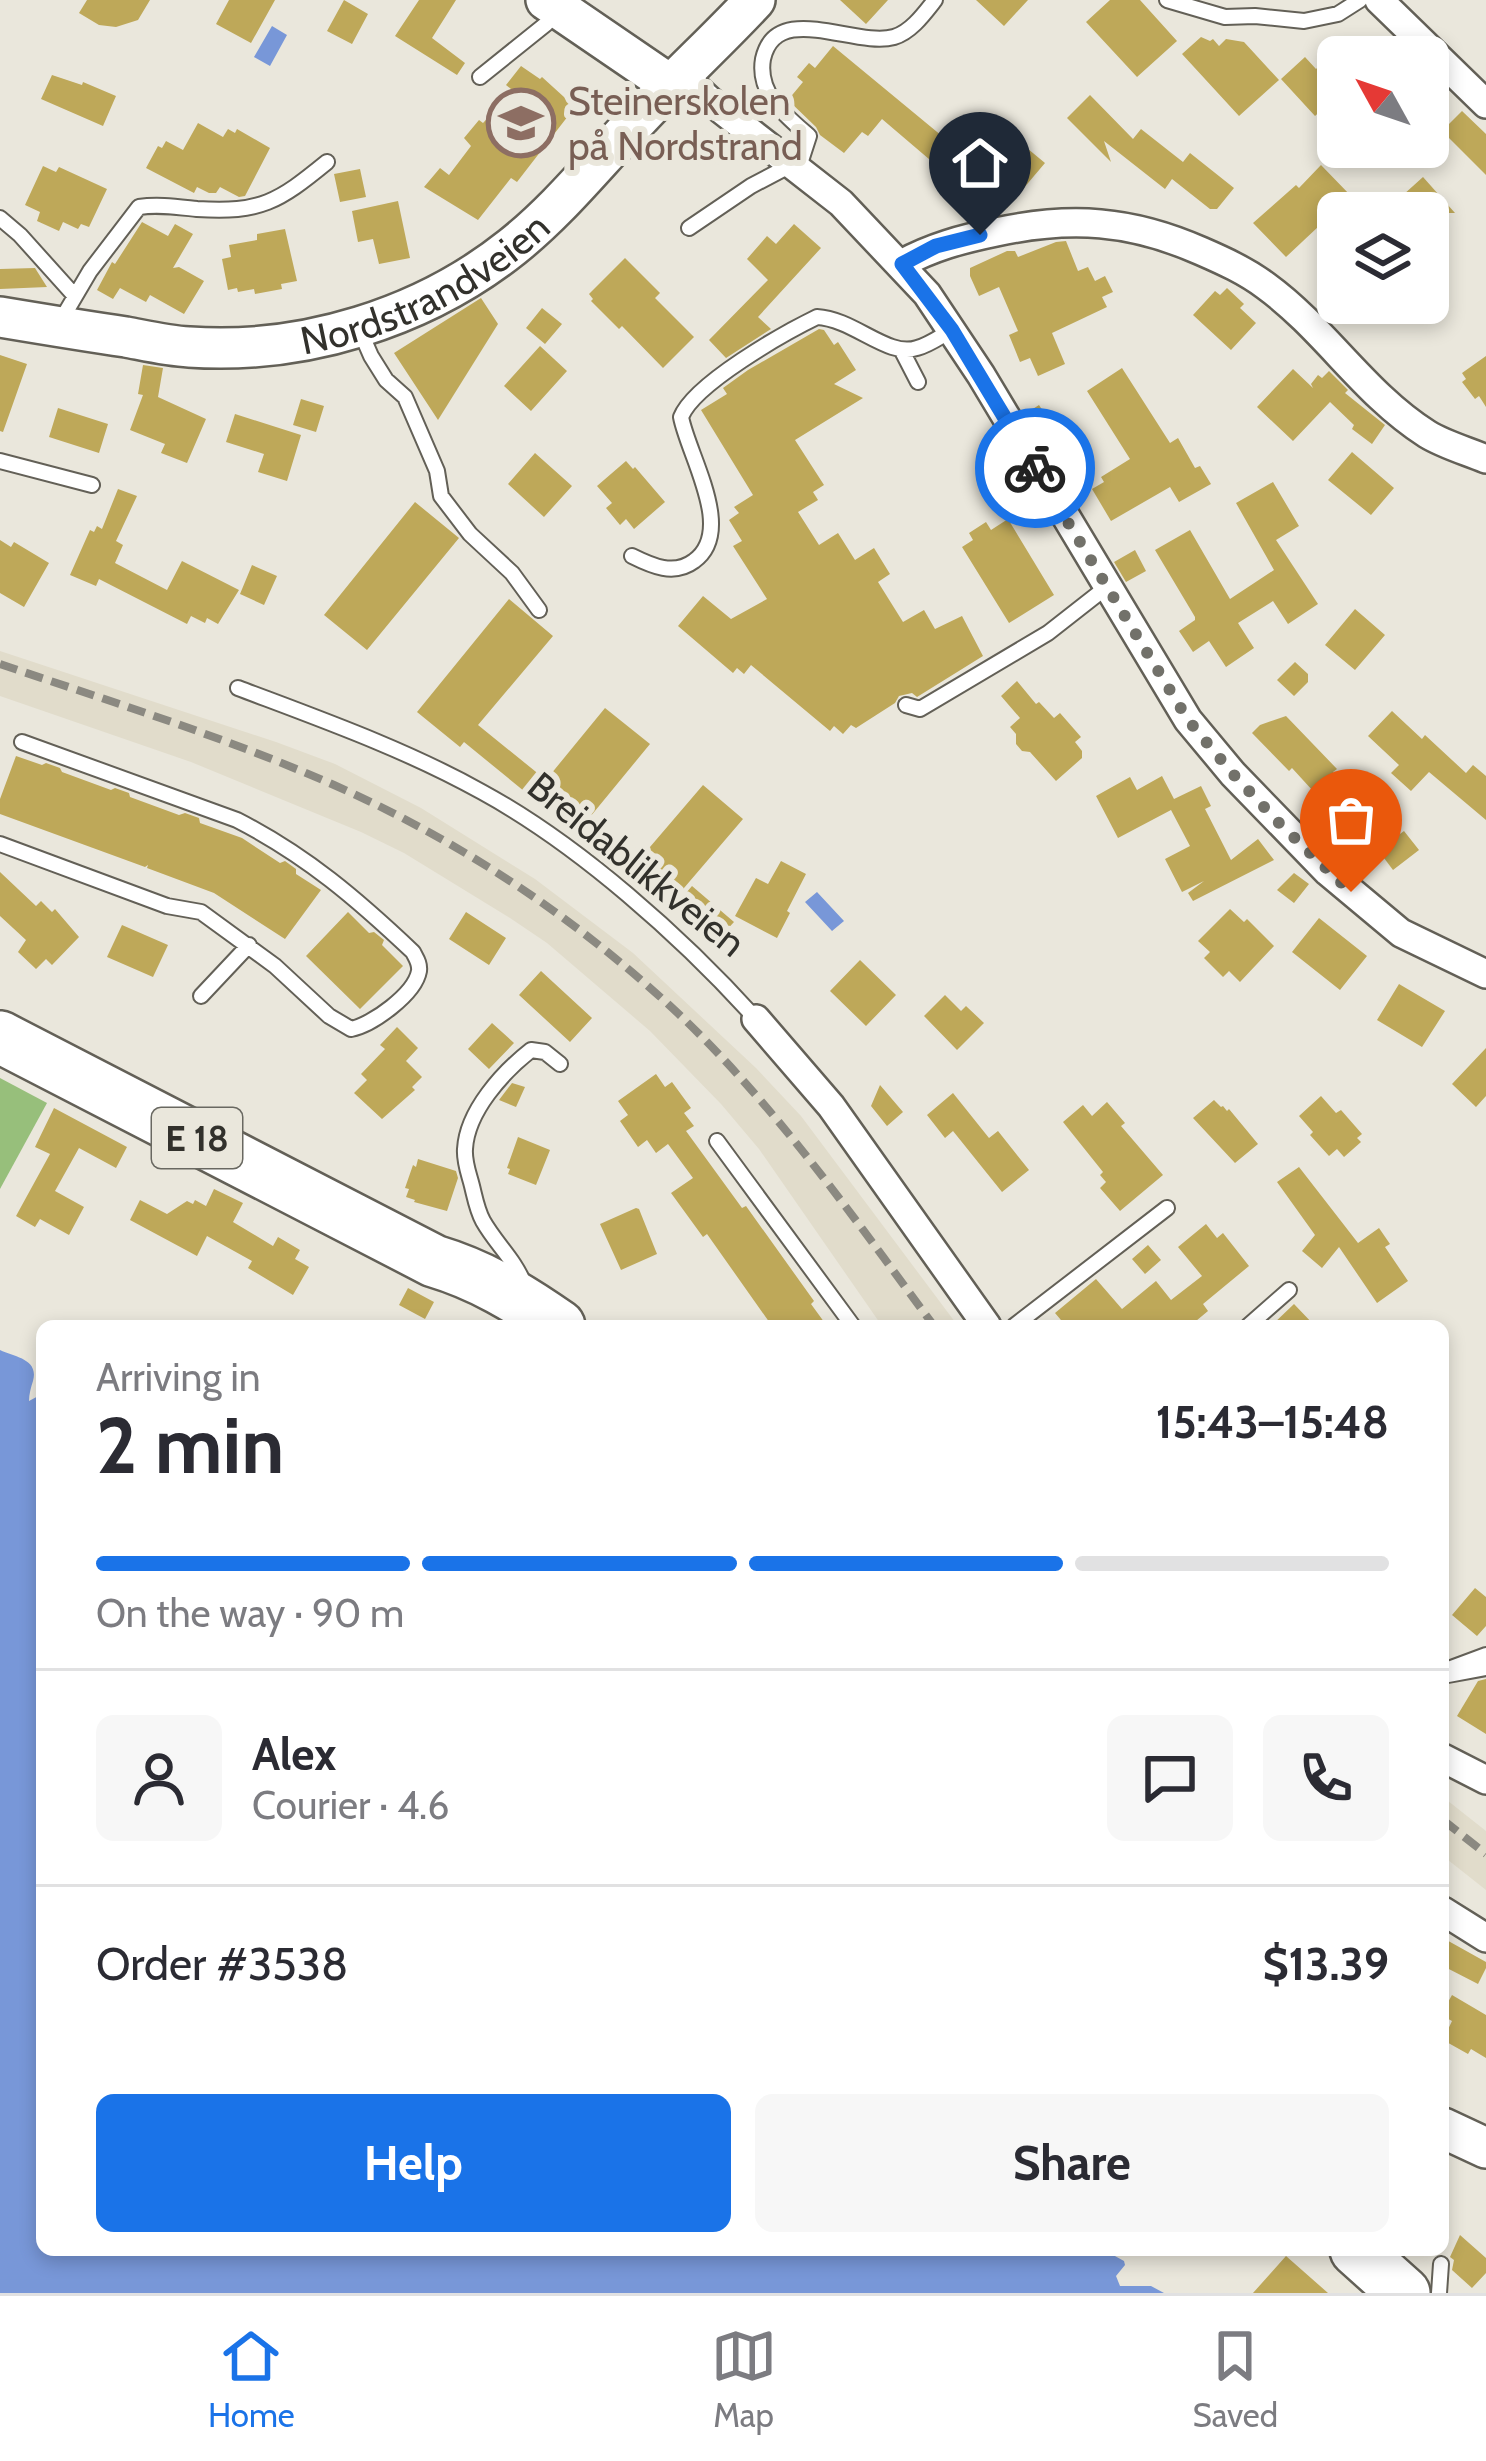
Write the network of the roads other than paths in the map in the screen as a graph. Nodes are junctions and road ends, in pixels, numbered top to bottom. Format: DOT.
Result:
graph roads {
  1 [pos="755,0"];
  2 [pos="935,0"];
  3 [pos="1167,0"];
  4 [pos="1360,0"];
  5 [pos="1379,0"];
  6 [pos="552,4"];
  7 [pos="480,77"];
  8 [pos="677,80"];
  9 [pos="1486,104"];
  10 [pos="327,163"];
  11 [pos="794,167"];
  12 [pos="0,218"];
  13 [pos="689,228"];
  14 [pos="902,264"];
  15 [pos="66,311"];
  16 [pos="0,317"];
  17 [pos="359,328"];
  18 [pos="952,330"];
  19 [pos="902,351"];
  20 [pos="918,382"];
  21 [pos="1486,459"];
  22 [pos="0,461"];
  23 [pos="1042,480"];
  24 [pos="92,485"];
  25 [pos="1024,515"];
  26 [pos="632,556"];
  27 [pos="1108,586"];
  28 [pos="539,610"];
  29 [pos="238,688"];
  30 [pos="906,705"];
  31 [pos="22,742"];
  32 [pos="0,844"];
  33 [pos="249,945"];
  34 [pos="1486,974"];
  35 [pos="201,997"];
  36 [pos="756,1019"];
  37 [pos="0,1037"];
  38 [pos="560,1064"];
  39 [pos="717,1142"];
  40 [pos="1167,1208"];
  41 [pos="1289,1290"];
  42 [pos="532,1318"];
  43 [pos="849,1320"];
  44 [pos="983,1320"];
  45 [pos="1022,1320"];
  46 [pos="1255,1320"];
  47 [pos="1486,1654"];
  48 [pos="1486,1668"];
  49 [pos="1449,1671"];
  50 [pos="1449,1673"];
  51 [pos="1449,1761"];
  52 [pos="1486,1780"];
  53 [pos="1449,1915"];
  54 [pos="1486,1938"];
  55 [pos="1449,2131"];
  56 [pos="1486,2148"];
  57 [pos="1370,2256"];
  58 [pos="1423,2278"];
  59 [pos="1439,2293"];
  1 -- 8 [label="main road, Nordstrandveien"];
  2 -- 11 [label="lane"];
  3 -- 4 [label="lane"];
  5 -- 9 [label="street"];
  6 -- 7 [label="lane"];
  6 -- 8 [label="main road"];
  8 -- 11 [label="street"];
  8 -- 17 [label="main road, Nordstrandveien"];
  10 -- 15 [label="lane"];
  11 -- 13 [label="lane"];
  11 -- 14 [label="street"];
  12 -- 15 [label="lane"];
  14 -- 18 [label="street"];
  14 -- 21 [label="street"];
  15 -- 16 [label="main road, Nordstrandveien"];
  15 -- 17 [label="main road, Nordstrandveien"];
  17 -- 28 [label="lane"];
  18 -- 19 [label="lane"];
  18 -- 23 [label="street"];
  19 -- 20 [label="lane"];
  19 -- 26 [label="lane"];
  22 -- 24 [label="lane"];
  23 -- 25 [label="lane"];
  23 -- 27 [label="street"];
  27 -- 30 [label="lane"];
  27 -- 34 [label="street"];
  29 -- 36 [label="lane, Breidablikkveien"];
  31 -- 33 [label="lane"];
  32 -- 33 [label="lane"];
  33 -- 35 [label="lane"];
  36 -- 44 [label="street, Breidablikkveien"];
  37 -- 42 [label="highway, E 18"];
  38 -- 42 [label="lane"];
  39 -- 43 [label="lane"];
  40 -- 45 [label="lane"];
  41 -- 46 [label="lane"];
  47 -- 49 [label="lane"];
  48 -- 50 [label="lane"];
  51 -- 52 [label="street"];
  53 -- 54 [label="street"];
  55 -- 56 [label="main road"];
  57 -- 58 [label="highway"];
  58 -- 59 [label="lane"];
}
